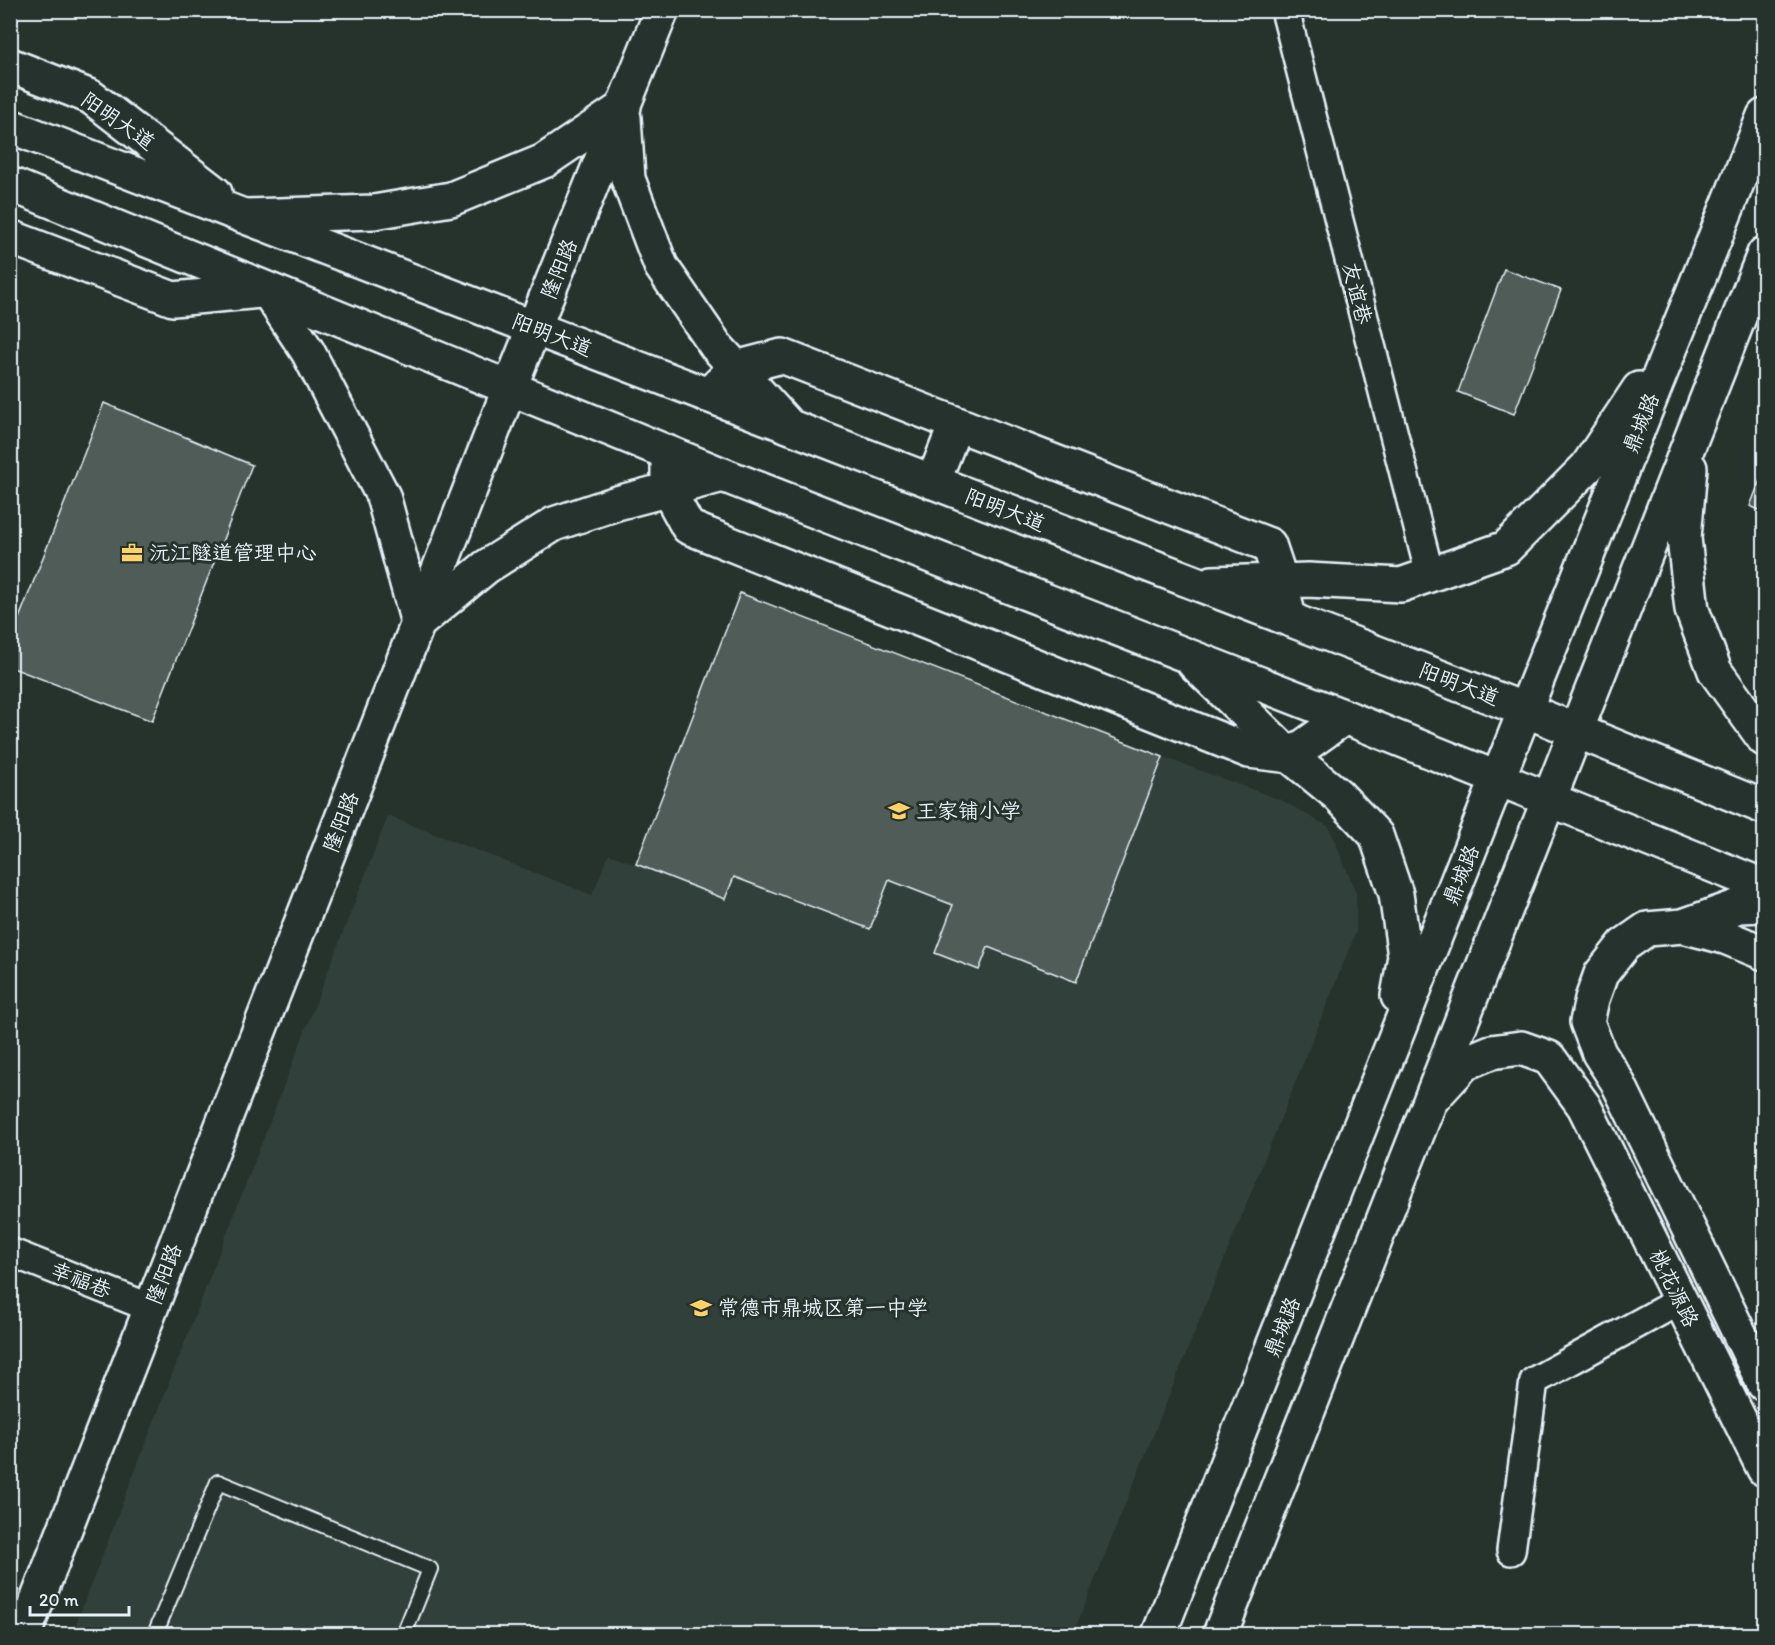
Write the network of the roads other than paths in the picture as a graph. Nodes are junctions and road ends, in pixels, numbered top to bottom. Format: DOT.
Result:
graph roads {
  1 [pos="662,10"];
  2 [pos="1285,10"];
  3 [pos="10,65"];
  4 [pos="624,107"];
  5 [pos="1764,116"];
  6 [pos="10,126"];
  7 [pos="10,184"];
  8 [pos="245,216"];
  9 [pos="10,237"];
  10 [pos="1764,254"];
  11 [pos="267,290"];
  12 [pos="535,328"];
  13 [pos="1678,330"];
  14 [pos="736,368"];
  15 [pos="510,387"];
  16 [pos="708,395"];
  17 [pos="956,424"];
  18 [pos="789,426"];
  19 [pos="1694,432"];
  20 [pos="668,453"];
  21 [pos="723,475"];
  22 [pos="933,482"];
  23 [pos="668,489"];
  24 [pos="1430,575"];
  25 [pos="1281,581"];
  26 [pos="1197,584"];
  27 [pos="1289,619"];
  28 [pos="418,623"];
  29 [pos="1184,653"];
  30 [pos="1525,710"];
  31 [pos="1345,717"];
  32 [pos="1574,730"];
  33 [pos="1764,739"];
  34 [pos="1290,756"];
  35 [pos="1499,778"];
  36 [pos="1549,800"];
  37 [pos="1764,807"];
  38 [pos="1764,886"];
  39 [pos="1764,905"];
  40 [pos="1683,926"];
  41 [pos="1764,952"];
  42 [pos="1388,1058"];
  43 [pos="1432,1099"];
  44 [pos="10,1252"];
  45 [pos="1681,1300"];
  46 [pos="151,1308"];
  47 [pos="1764,1384"];
  48 [pos="1764,1469"];
  49 [pos="1511,1551"];
  50 [pos="24,1635"];
  51 [pos="155,1635"];
  52 [pos="404,1635"];
  53 [pos="1160,1635"];
  54 [pos="1220,1635"];
  1 -- 4 [label="main road, 隆阳路"];
  2 -- 24 [label="street, 友谊巷"];
  3 -- 8 [label="main road, 阳明大道"];
  4 -- 8 [label="main road"];
  4 -- 12 [label="main road, 隆阳路"];
  4 -- 14 [label="main road"];
  5 -- 13 [label="main road, 鼎城路"];
  6 -- 8 [label="main road, 阳明大道"];
  7 -- 11 [label="main road"];
  8 -- 12 [label="main road, 阳明大道"];
  9 -- 11 [label="main road"];
  10 -- 19 [label="main road"];
  11 -- 15 [label="main road"];
  11 -- 28 [label="main road"];
  12 -- 15 [label="main road, 隆阳路"];
  12 -- 16 [label="main road, 阳明大道"];
  13 -- 24 [label="main road"];
  13 -- 30 [label="main road, 鼎城路"];
  14 -- 16 [label="main road"];
  14 -- 17 [label="main road"];
  14 -- 18 [label="main road"];
  15 -- 20 [label="main road"];
  15 -- 28 [label="main road, 隆阳路"];
  16 -- 18 [label="main road, 阳明大道"];
  17 -- 22 [label="main road"];
  17 -- 25 [label="main road"];
  18 -- 22 [label="main road, 阳明大道"];
  19 -- 32 [label="main road"];
  19 -- 33 [label="main road"];
  20 -- 21 [label="main road"];
  20 -- 23 [label="main road"];
  21 -- 23 [label="main road"];
  21 -- 29 [label="main road"];
  22 -- 26 [label="main road, 阳明大道"];
  23 -- 28 [label="main road"];
  23 -- 34 [label="main road"];
  24 -- 25 [label="main road"];
  25 -- 26 [label="main road"];
  25 -- 27 [label="main road"];
  26 -- 27 [label="main road, 阳明大道"];
  27 -- 30 [label="main road, 阳明大道"];
  28 -- 46 [label="main road, 隆阳路"];
  29 -- 31 [label="main road"];
  29 -- 34 [label="main road"];
  30 -- 32 [label="main road, 阳明大道"];
  30 -- 35 [label="main road, 鼎城路"];
  31 -- 34 [label="main road"];
  31 -- 35 [label="main road"];
  32 -- 36 [label="main road"];
  32 -- 37 [label="main road, 阳明大道"];
  34 -- 42 [label="main road"];
  35 -- 36 [label="main road"];
  35 -- 42 [label="main road, 鼎城路"];
  36 -- 38 [label="main road"];
  36 -- 43 [label="main road"];
  39 -- 40 [label="main road"];
  40 -- 41 [label="main road"];
  40 -- 47 [label="main road, 桃花源路"];
  42 -- 53 [label="main road, 鼎城路"];
  43 -- 45 [label="main road, 桃花源路"];
  43 -- 54 [label="main road"];
  44 -- 46 [label="street, 幸福巷"];
  45 -- 48 [label="main road, 桃花源路"];
  45 -- 49 [label="street"];
  46 -- 50 [label="main road, 隆阳路"];
  51 -- 52 [label="lane"];
}
